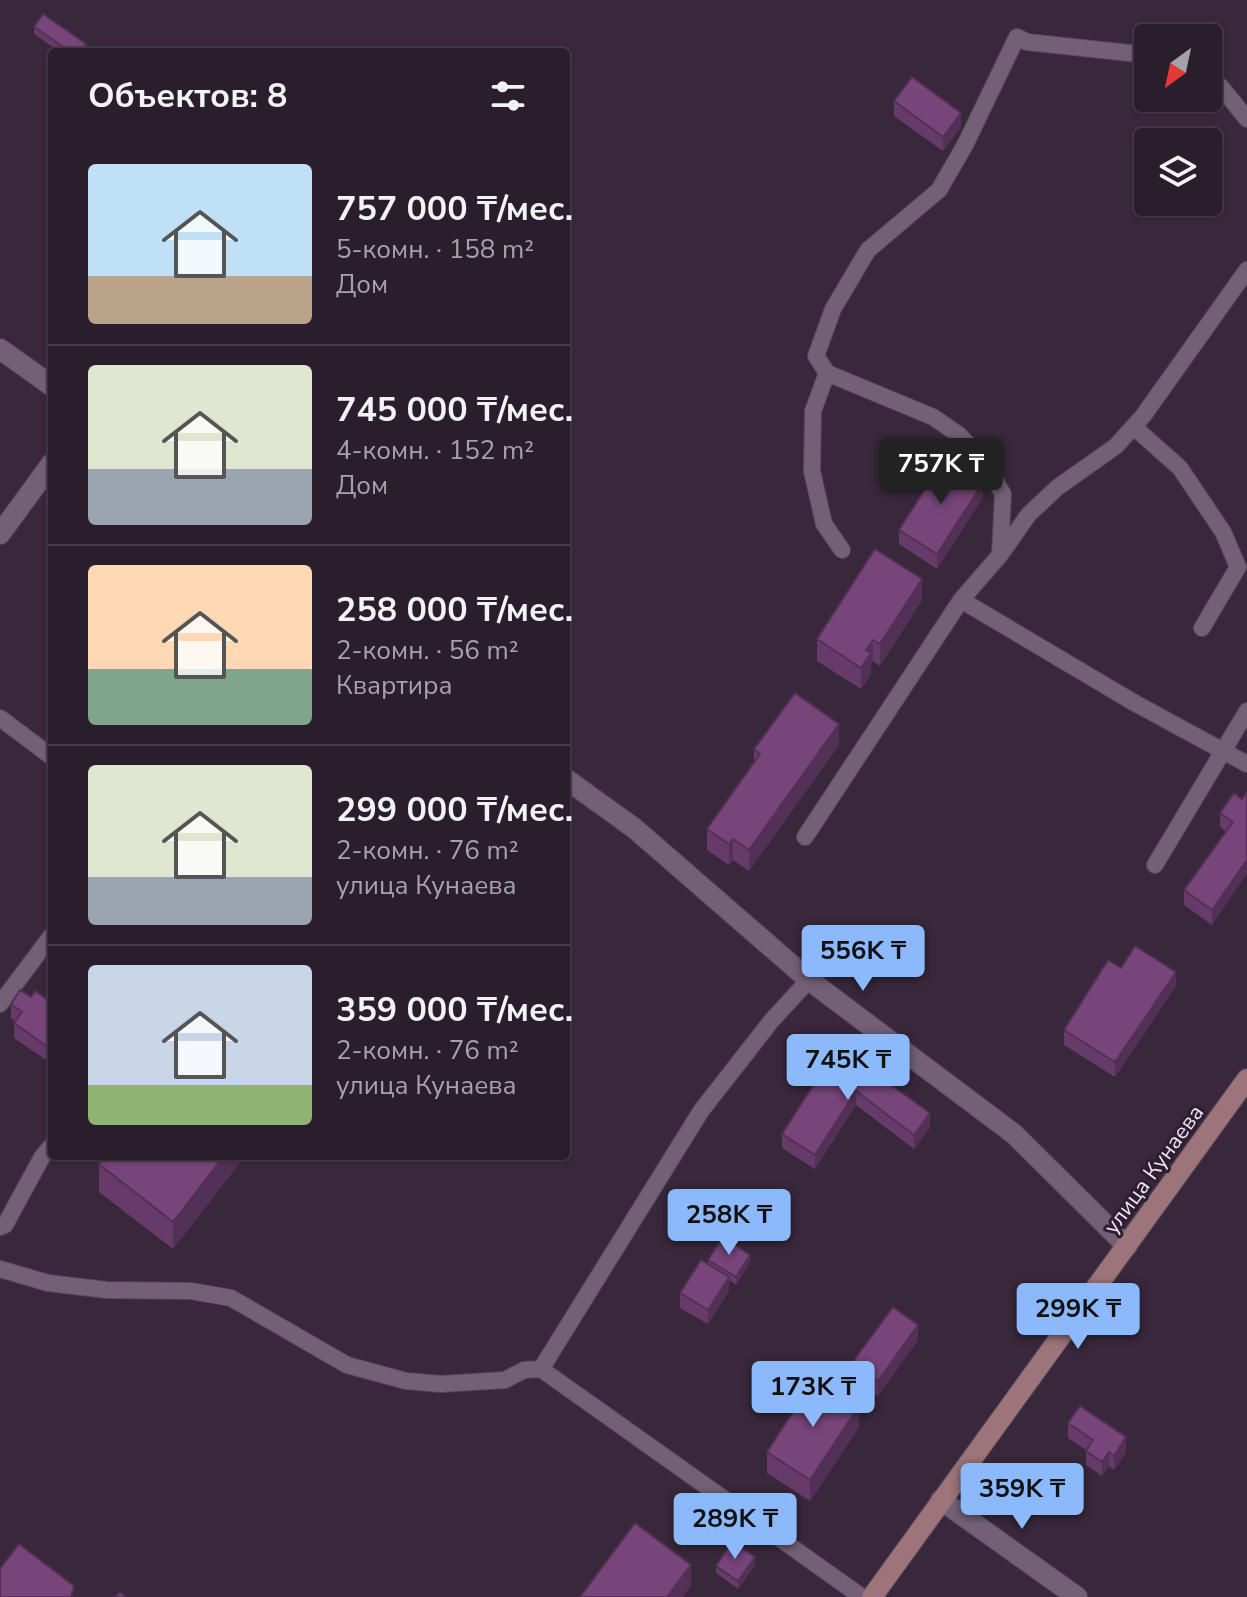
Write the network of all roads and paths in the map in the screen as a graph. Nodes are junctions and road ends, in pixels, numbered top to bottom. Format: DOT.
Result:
graph roads {
  1 [pos="1134,53"];
  2 [pos="1222,88"];
  3 [pos="1247,119"];
  4 [pos="1247,270"];
  5 [pos="0,349"];
  6 [pos="827,373"];
  7 [pos="48,383"];
  8 [pos="1134,427"];
  9 [pos="48,468"];
  10 [pos="0,534"];
  11 [pos="842,550"];
  12 [pos="1000,555"];
  13 [pos="961,600"];
  14 [pos="1202,628"];
  15 [pos="1247,711"];
  16 [pos="0,718"];
  17 [pos="45,745"];
  18 [pos="1222,751"];
  19 [pos="1247,764"];
  20 [pos="570,782"];
  21 [pos="805,837"];
  22 [pos="1155,865"];
  23 [pos="48,940"];
  24 [pos="809,980"];
  25 [pos="0,1004"];
  26 [pos="1247,1079"];
  27 [pos="48,1150"];
  28 [pos="0,1227"];
  29 [pos="1127,1246"];
  30 [pos="0,1269"];
  31 [pos="541,1369"];
  32 [pos="941,1500"];
  33 [pos="862,1597"];
  34 [pos="872,1597"];
  35 [pos="1077,1597"];
  1 -- 6 [label="lane"];
  2 -- 3 [label="lane"];
  4 -- 8 [label="lane"];
  5 -- 7 [label="street"];
  6 -- 11 [label="lane"];
  6 -- 12 [label="lane"];
  8 -- 12 [label="lane"];
  8 -- 14 [label="lane"];
  9 -- 10 [label="street"];
  12 -- 13 [label="lane"];
  13 -- 18 [label="lane"];
  13 -- 21 [label="lane"];
  15 -- 18 [label="lane"];
  16 -- 17 [label="lane"];
  18 -- 19 [label="lane"];
  18 -- 22 [label="lane"];
  20 -- 24 [label="street"];
  23 -- 25 [label="lane"];
  24 -- 29 [label="street"];
  24 -- 31 [label="lane"];
  26 -- 29 [label="main road, улица Кунаева"];
  27 -- 28 [label="lane"];
  29 -- 32 [label="main road, улица Кунаева"];
  30 -- 31 [label="lane"];
  31 -- 33 [label="lane"];
  32 -- 34 [label="main road, улица Кунаева"];
  32 -- 35 [label="street"];
}
